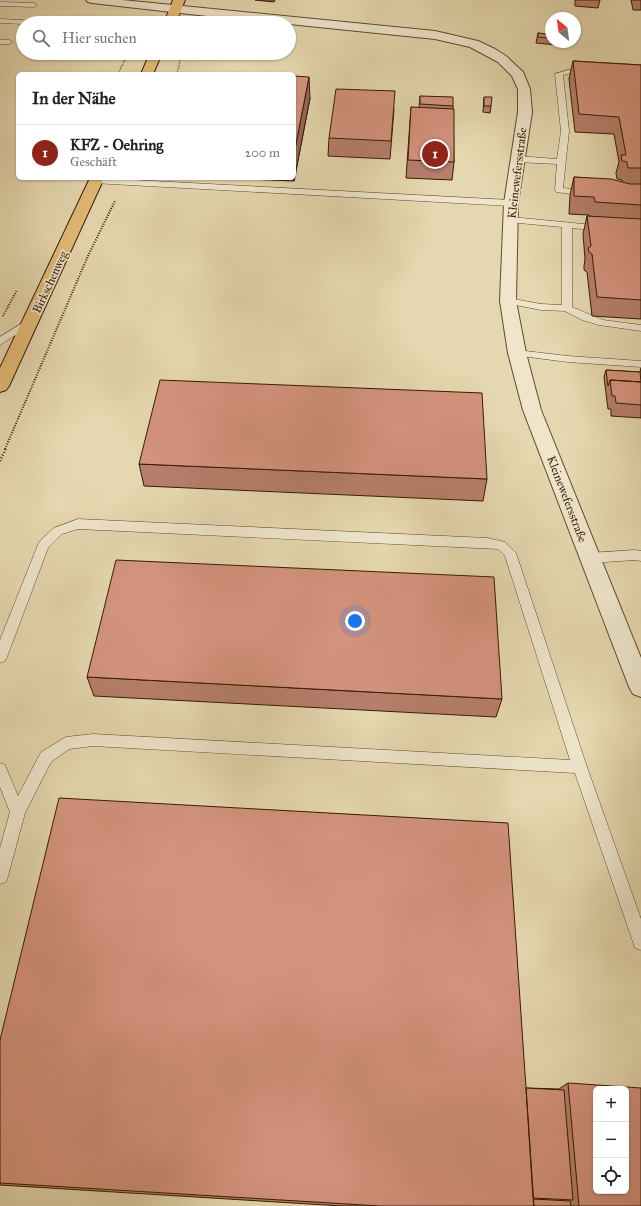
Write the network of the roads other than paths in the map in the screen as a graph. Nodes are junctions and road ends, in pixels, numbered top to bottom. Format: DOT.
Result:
graph roads {
  1 [pos="92,0"];
  2 [pos="0,4"];
  3 [pos="34,5"];
  4 [pos="177,5"];
  5 [pos="173,16"];
  6 [pos="272,16"];
  7 [pos="296,19"];
  8 [pos="0,21"];
  9 [pos="16,22"];
  10 [pos="0,42"];
  11 [pos="9,42"];
  12 [pos="153,60"];
  13 [pos="597,71"];
  14 [pos="147,72"];
  15 [pos="517,158"];
  16 [pos="561,162"];
  17 [pos="97,180"];
  18 [pos="105,180"];
  19 [pos="598,194"];
  20 [pos="511,203"];
  21 [pos="510,220"];
  22 [pos="567,225"];
  23 [pos="611,228"];
  24 [pos="508,301"];
  25 [pos="567,308"];
  26 [pos="32,320"];
  27 [pos="641,328"];
  28 [pos="0,342"];
  29 [pos="517,353"];
  30 [pos="641,364"];
  31 [pos="0,386"];
  32 [pos="641,556"];
  33 [pos="590,558"];
  34 [pos="0,657"];
  35 [pos="641,687"];
  36 [pos="580,766"];
  37 [pos="0,770"];
  38 [pos="18,812"];
  39 [pos="0,876"];
  40 [pos="641,942"];
  1 -- 4 [label="street, Kleinewefersstraße"];
  2 -- 3 [label="lane"];
  4 -- 5 [label="main road"];
  4 -- 6 [label="street, Kleinewefersstraße"];
  7 -- 15 [label="street, Kleinewefersstraße"];
  8 -- 9 [label="lane"];
  10 -- 11 [label="lane"];
  12 -- 14 [label="main road"];
  13 -- 16 [label="lane"];
  15 -- 16 [label="lane"];
  15 -- 20 [label="street, Kleinewefersstraße"];
  16 -- 19 [label="lane"];
  17 -- 26 [label="main road, Birkschenweg"];
  18 -- 20 [label="lane"];
  20 -- 21 [label="street, Kleinewefersstraße"];
  21 -- 22 [label="lane"];
  21 -- 24 [label="street, Kleinewefersstraße"];
  22 -- 23 [label="lane"];
  22 -- 25 [label="lane"];
  24 -- 25 [label="lane"];
  24 -- 29 [label="street, Kleinewefersstraße"];
  25 -- 27 [label="lane"];
  26 -- 28 [label="lane"];
  26 -- 31 [label="main road, Birkschenweg"];
  29 -- 30 [label="lane"];
  29 -- 33 [label="street, Kleinewefersstraße"];
  32 -- 33 [label="lane"];
  33 -- 35 [label="street, Kleinewefersstraße"];
  34 -- 36 [label="lane"];
  36 -- 38 [label="lane"];
  36 -- 40 [label="lane"];
  37 -- 38 [label="lane"];
  38 -- 39 [label="lane"];
}
